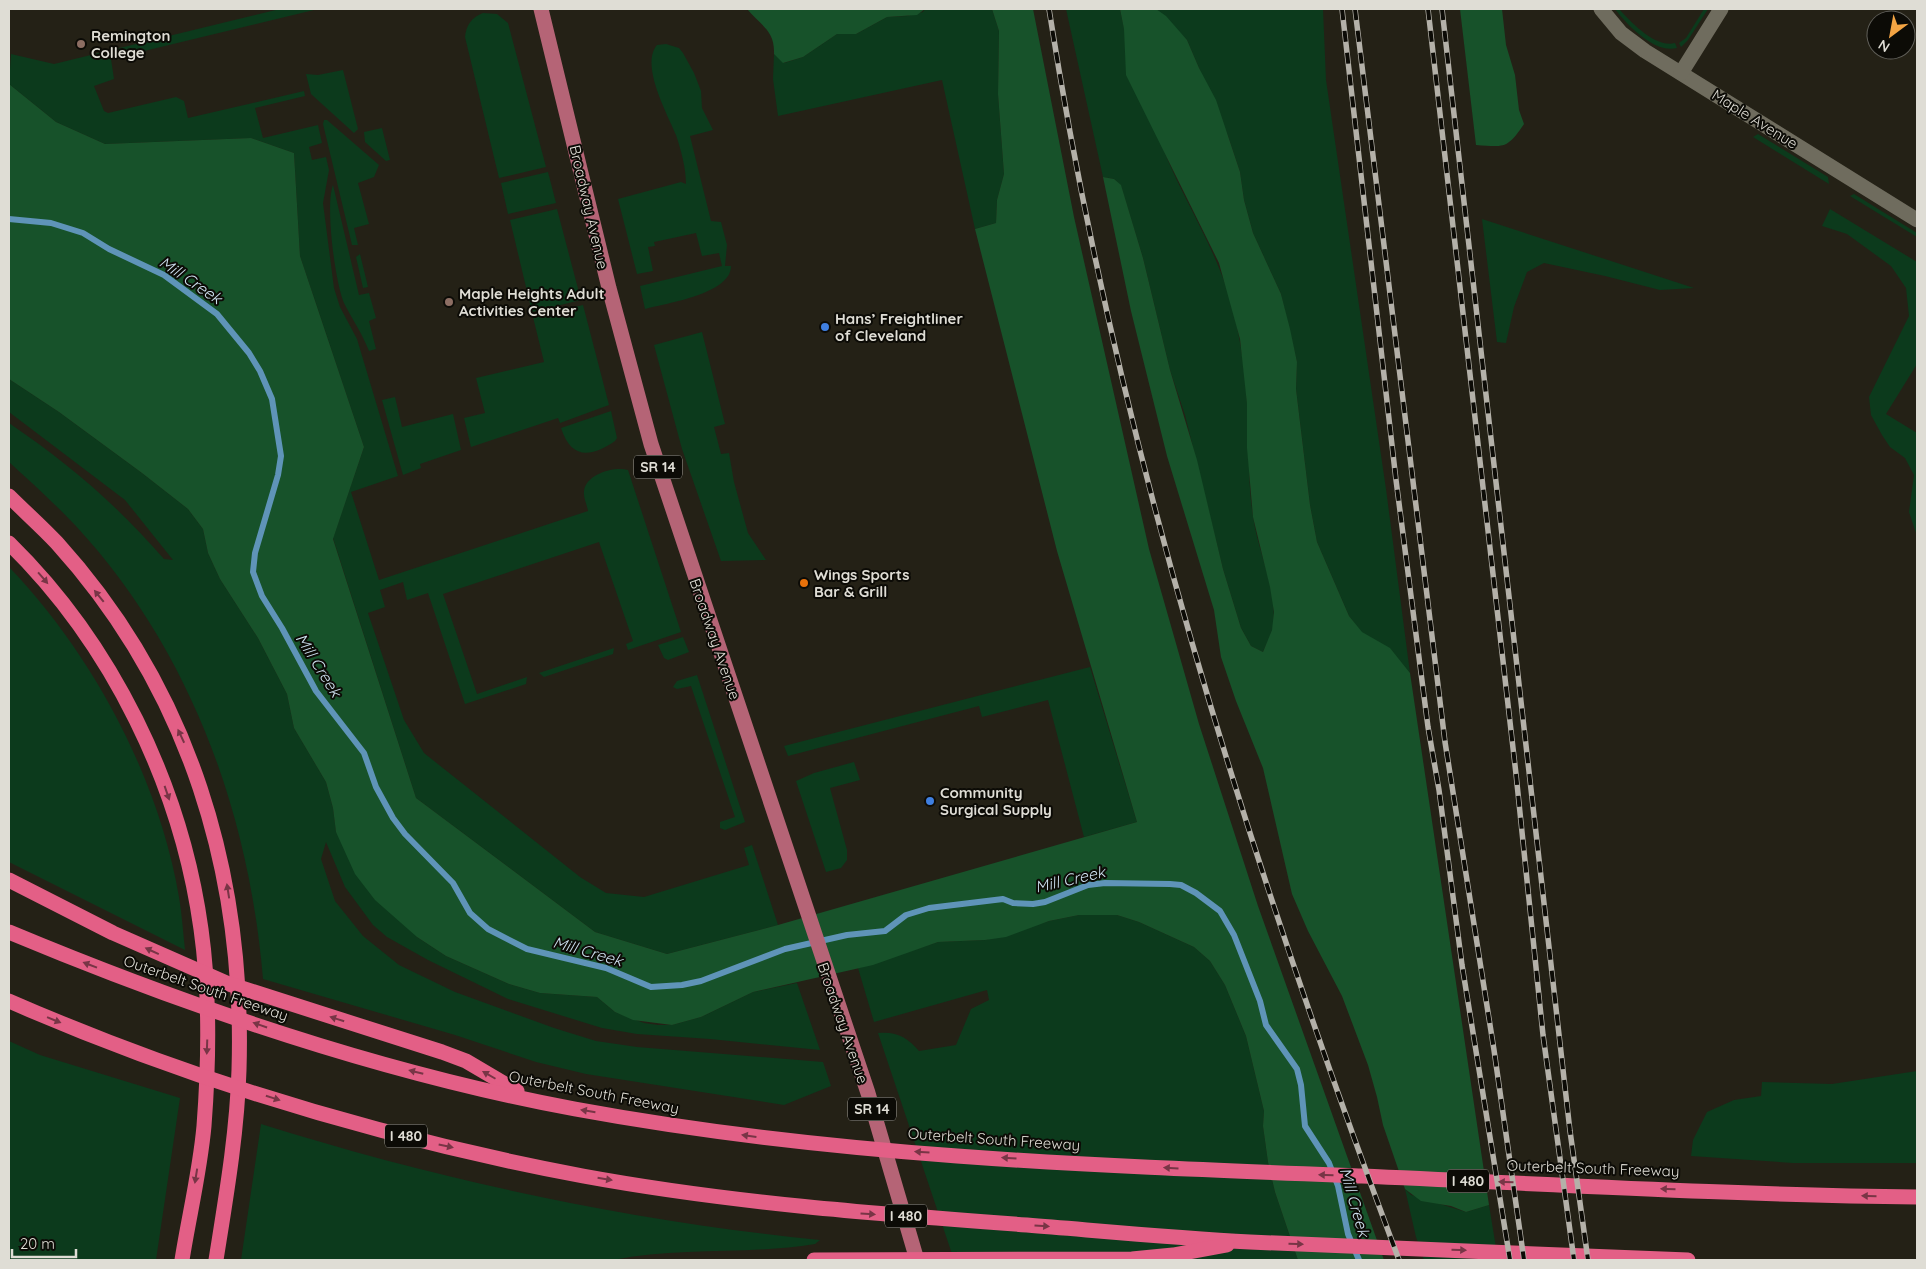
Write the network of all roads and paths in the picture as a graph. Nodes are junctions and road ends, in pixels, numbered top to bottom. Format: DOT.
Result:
graph roads {
  1 [pos="541,9"];
  2 [pos="1601,9"];
  3 [pos="1721,9"];
  4 [pos="1681,73"];
  5 [pos="1917,219"];
  6 [pos="9,496"];
  7 [pos="9,543"];
  8 [pos="9,880"];
  9 [pos="9,932"];
  10 [pos="9,1001"];
  11 [pos="531,1100"];
  12 [pos="1917,1197"];
  13 [pos="1248,1242"];
  14 [pos="182,1260"];
  15 [pos="216,1260"];
  16 [pos="814,1260"];
  17 [pos="836,1260"];
  18 [pos="918,1260"];
  19 [pos="1688,1260"];
  1 -- 18 [label="main road, Broadway Avenue / SR 14"];
  2 -- 4 [label="street, Maple Avenue"];
  3 -- 4 [label="street"];
  4 -- 5 [label="street, Maple Avenue"];
  15 -- 6 [label="highway, one-way"];
  7 -- 14 [label="highway, one-way"];
  11 -- 8 [label="highway, one-way"];
  11 -- 9 [label="highway, Outerbelt South Freeway / I 480, one-way"];
  10 -- 13 [label="highway, I 480, one-way"];
  12 -- 11 [label="highway, Outerbelt South Freeway / I 480, one-way"];
  13 -- 17 [label="highway"];
  13 -- 19 [label="highway, I 480, one-way"];
  16 -- 17 [label="highway"];
}
